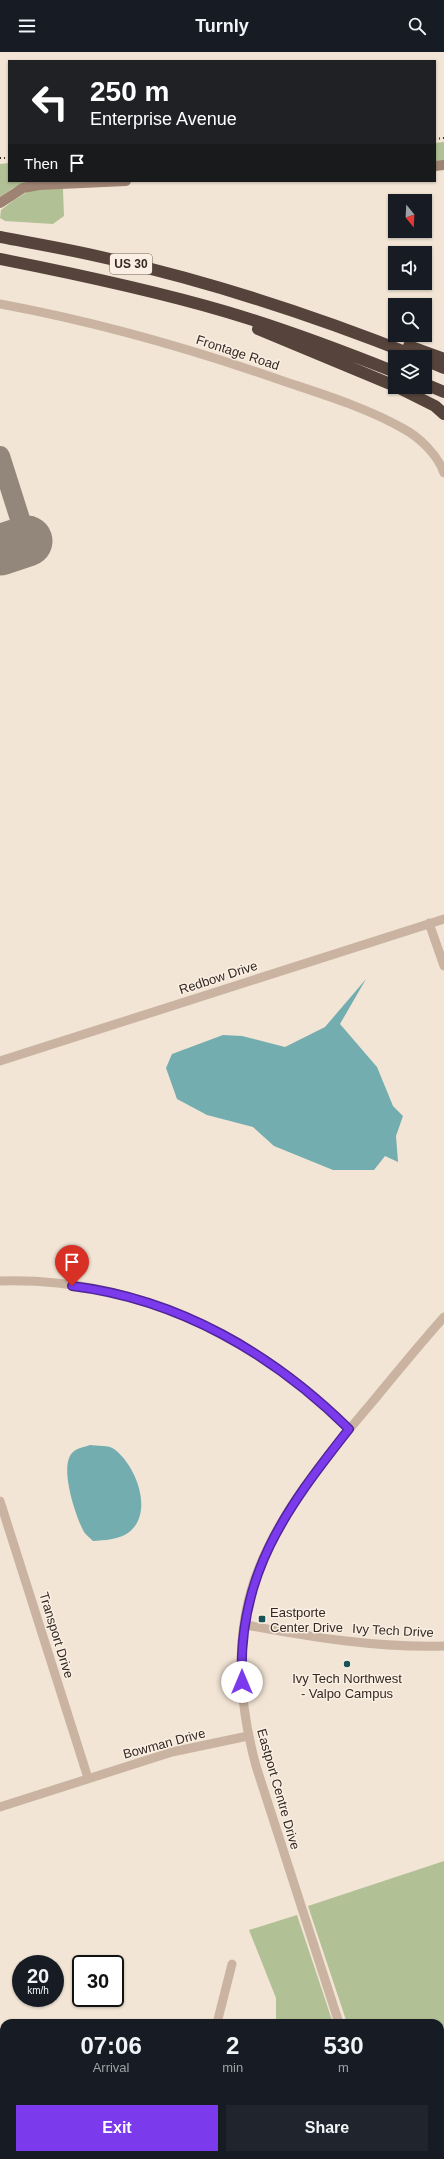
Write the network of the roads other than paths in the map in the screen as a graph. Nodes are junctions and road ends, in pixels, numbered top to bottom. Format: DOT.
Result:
graph roads {
  1 [pos="104,182"];
  2 [pos="0,203"];
  3 [pos="0,237"];
  4 [pos="0,259"];
  5 [pos="0,304"];
  6 [pos="227,312"];
  7 [pos="358,333"];
  8 [pos="400,350"];
  9 [pos="444,359"];
  10 [pos="432,363"];
  11 [pos="444,368"];
  12 [pos="388,369"];
  13 [pos="388,384"];
  14 [pos="432,387"];
  15 [pos="444,392"];
  16 [pos="411,394"];
  17 [pos="444,414"];
  18 [pos="444,472"];
  19 [pos="444,919"];
  20 [pos="429,923"];
  21 [pos="444,966"];
  22 [pos="0,1061"];
  23 [pos="0,1282"];
  24 [pos="444,1317"];
  25 [pos="349,1429"];
  26 [pos="0,1501"];
  27 [pos="246,1625"];
  28 [pos="444,1646"];
  29 [pos="248,1736"];
  30 [pos="88,1778"];
  31 [pos="0,1807"];
  32 [pos="232,1964"];
  33 [pos="217,2019"];
  34 [pos="338,2019"];
  1 -- 2 [label="street"];
  3 -- 7 [label="highway, US 30"];
  4 -- 6 [label="highway, US 30"];
  5 -- 18 [label="street, Frontage Road"];
  6 -- 12 [label="highway, US 30"];
  6 -- 13 [label="highway"];
  7 -- 8 [label="highway, US 30"];
  7 -- 9 [label="highway"];
  10 -- 11 [label="highway"];
  14 -- 15 [label="highway"];
  16 -- 17 [label="highway"];
  19 -- 20 [label="street, Redbow Drive"];
  20 -- 21 [label="street"];
  20 -- 22 [label="street, Redbow Drive"];
  23 -- 25 [label="street"];
  24 -- 25 [label="street, Eastport Centre Drive"];
  25 -- 27 [label="street, Eastport Centre Drive"];
  26 -- 30 [label="street, Transport Drive"];
  27 -- 28 [label="street, Ivy Tech Drive"];
  27 -- 29 [label="street, Eastport Centre Drive"];
  29 -- 30 [label="street, Bowman Drive"];
  29 -- 34 [label="street, Eastport Centre Drive"];
  30 -- 31 [label="street, Bowman Drive"];
  32 -- 33 [label="street"];
}
